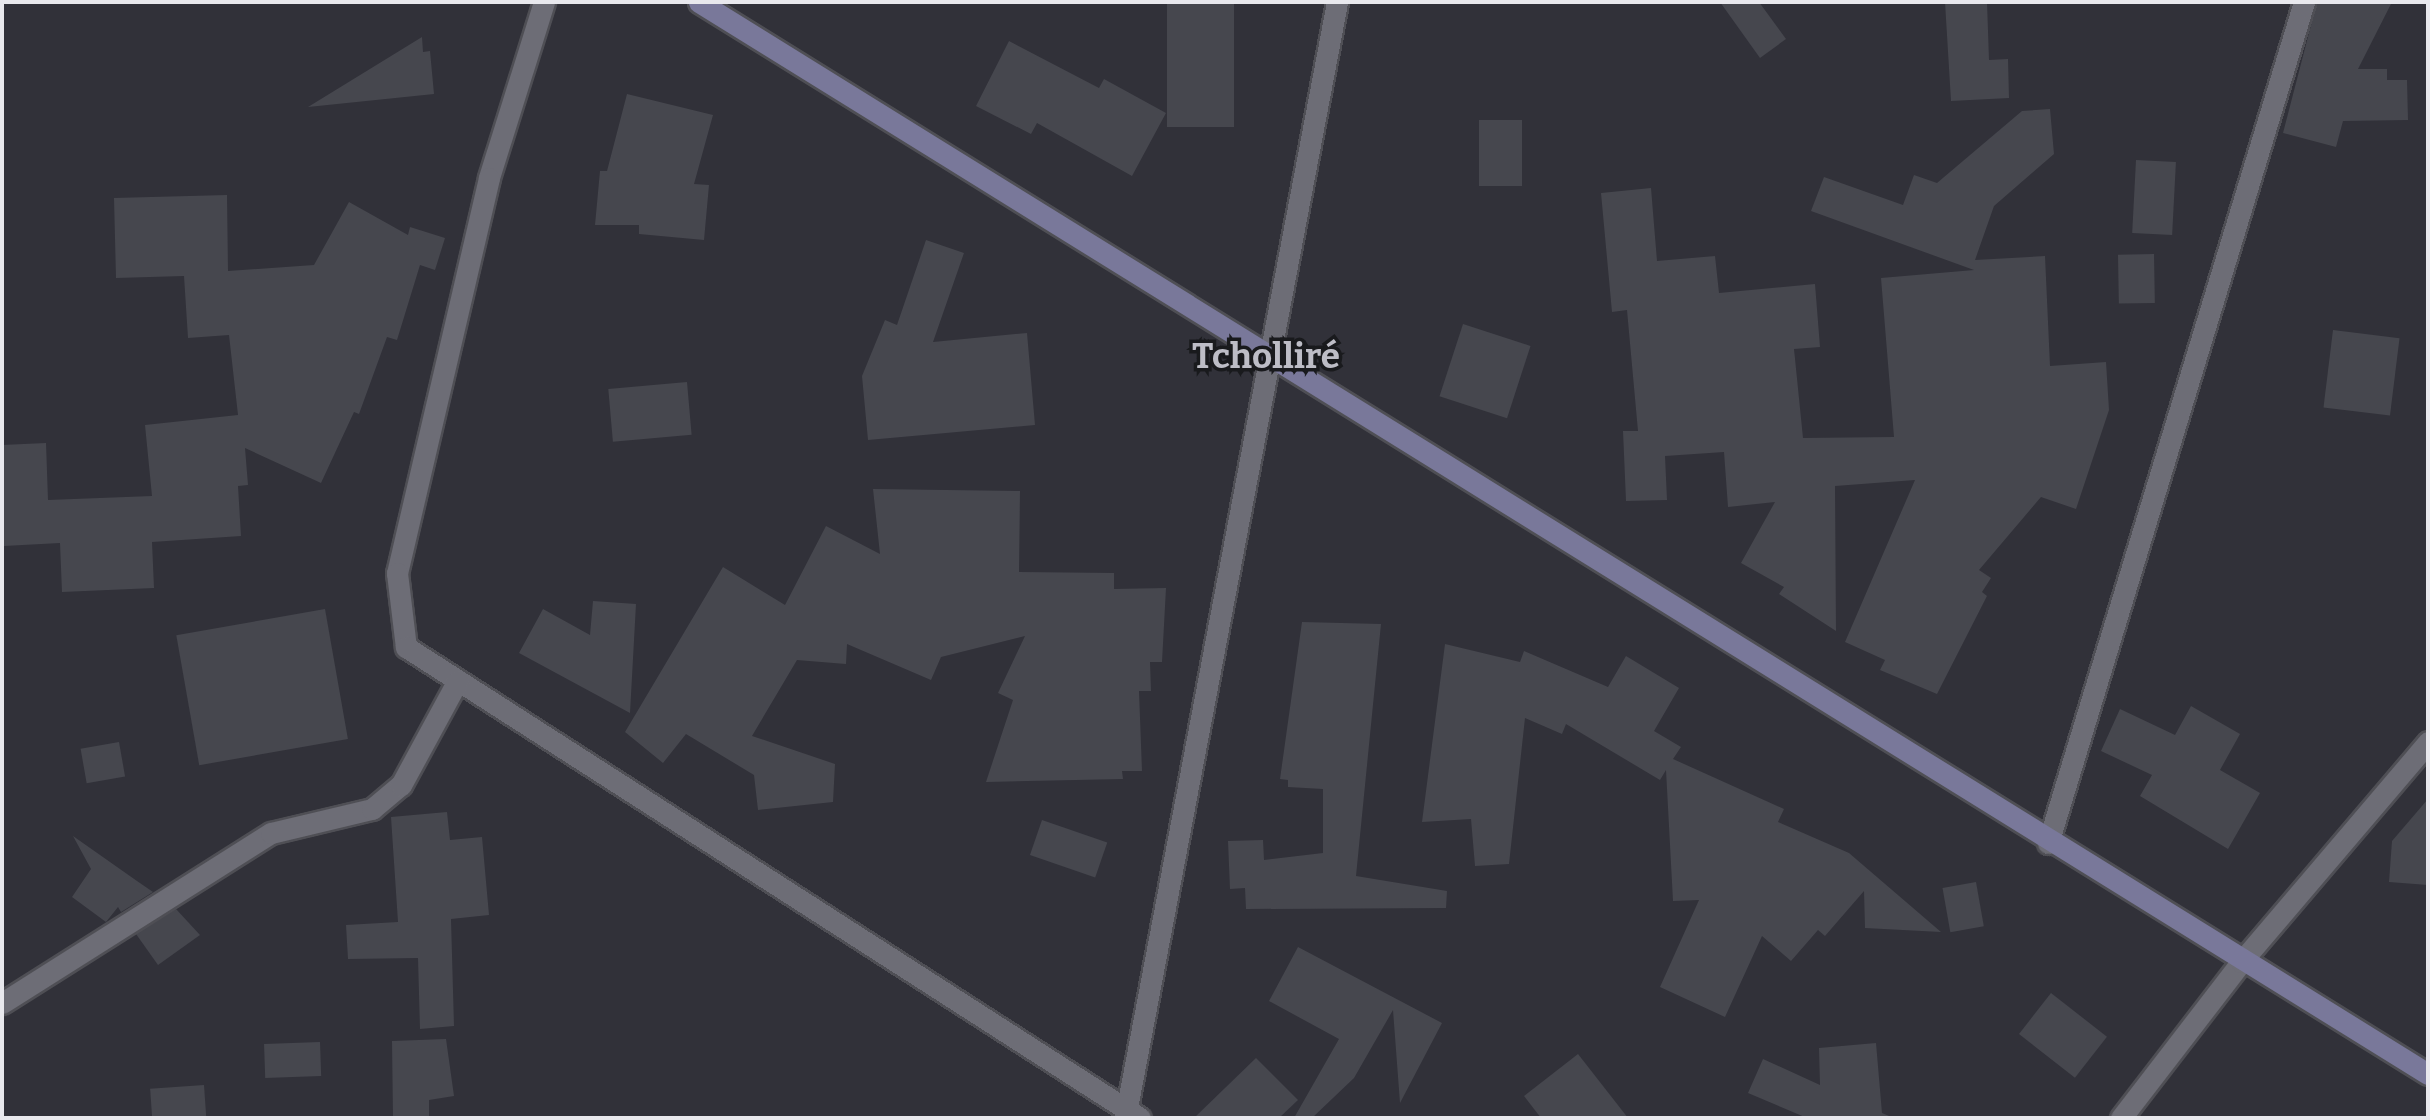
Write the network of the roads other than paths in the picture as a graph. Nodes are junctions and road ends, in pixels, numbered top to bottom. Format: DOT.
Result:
graph roads {
  1 [pos="544,2"];
  2 [pos="699,2"];
  3 [pos="1337,2"];
  4 [pos="2304,2"];
  5 [pos="1266,356"];
  6 [pos="457,680"];
  7 [pos="2428,742"];
  8 [pos="2048,843"];
  9 [pos="2241,962"];
  10 [pos="2,1003"];
  11 [pos="2428,1073"];
  12 [pos="1131,1115"];
  13 [pos="2121,1118"];
  1 -- 6 [label="street"];
  2 -- 5 [label="main road"];
  3 -- 5 [label="street"];
  4 -- 8 [label="street"];
  5 -- 8 [label="main road"];
  5 -- 12 [label="street"];
  6 -- 10 [label="street"];
  6 -- 12 [label="street"];
  7 -- 9 [label="street"];
  8 -- 9 [label="main road"];
  9 -- 11 [label="main road"];
  9 -- 13 [label="street"];
}
